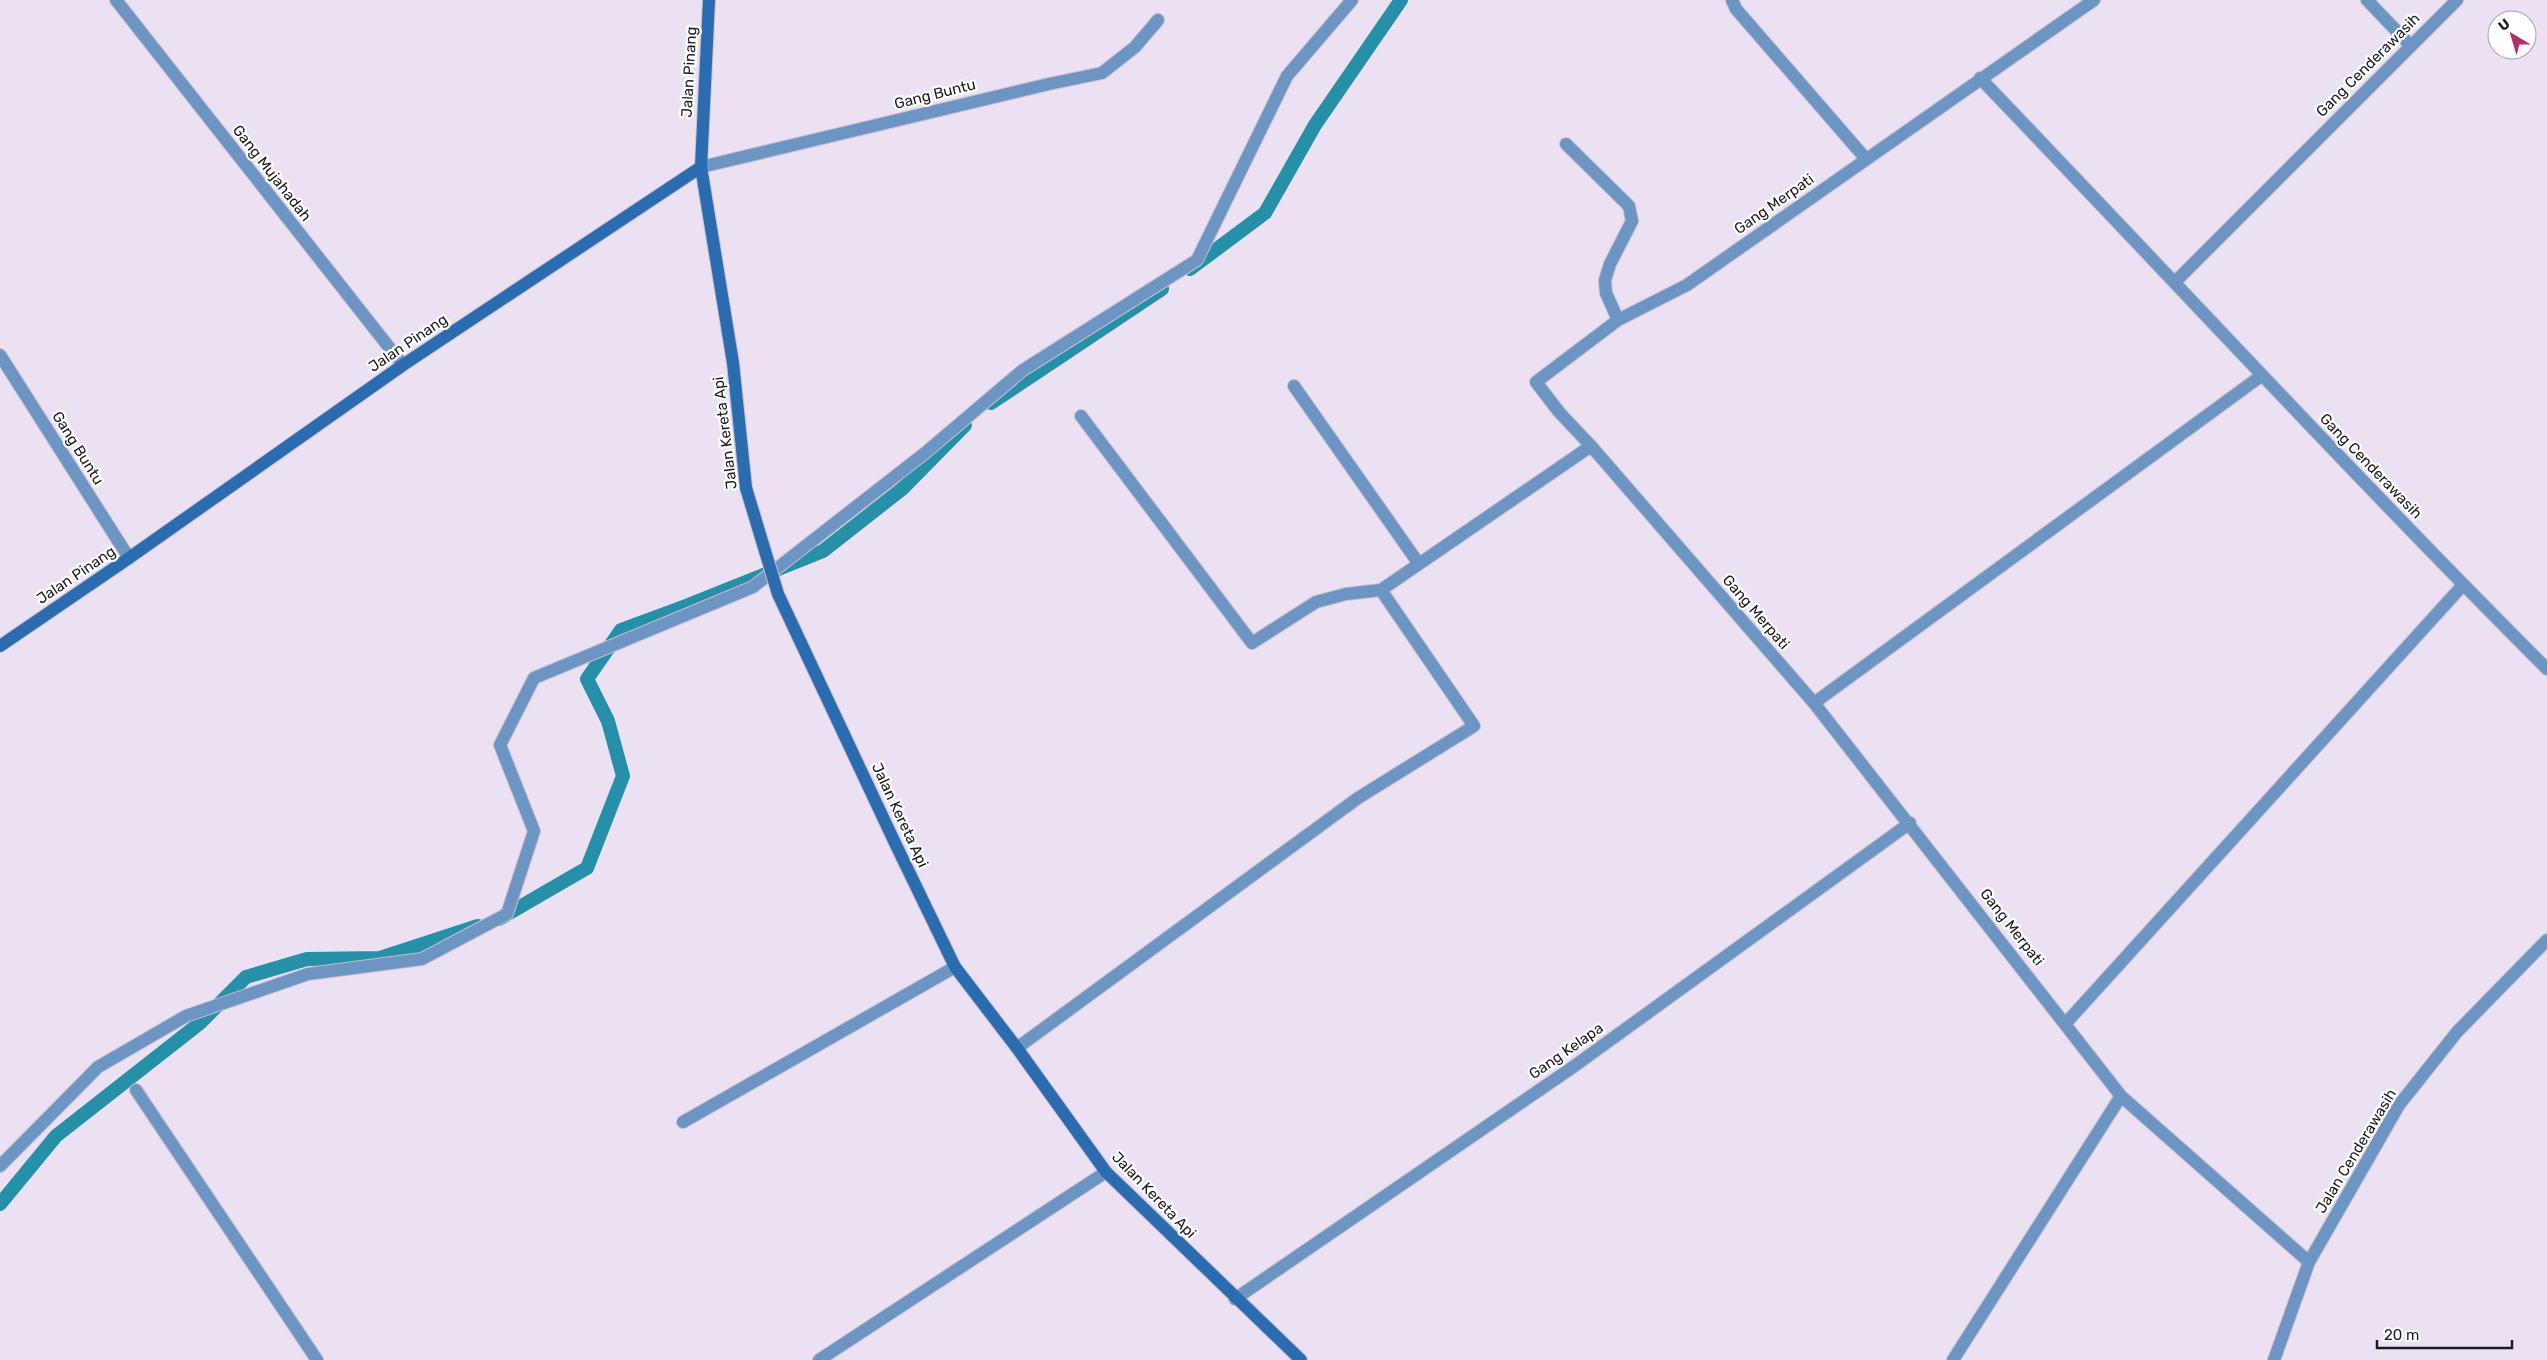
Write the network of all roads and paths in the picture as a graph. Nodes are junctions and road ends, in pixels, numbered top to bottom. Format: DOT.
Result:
graph roads {
  1 [pos="116,0"];
  2 [pos="709,0"];
  3 [pos="1352,0"];
  4 [pos="1732,0"];
  5 [pos="2094,0"];
  6 [pos="2367,0"];
  7 [pos="2457,0"];
  8 [pos="1158,20"];
  9 [pos="2410,46"];
  10 [pos="1980,78"];
  11 [pos="1566,144"];
  12 [pos="1866,159"];
  13 [pos="701,167"];
  14 [pos="2175,282"];
  15 [pos="1618,320"];
  16 [pos="0,355"];
  17 [pos="403,366"];
  18 [pos="2261,376"];
  19 [pos="1294,386"];
  20 [pos="1081,416"];
  21 [pos="1591,446"];
  22 [pos="129,558"];
  23 [pos="1419,564"];
  24 [pos="2463,585"];
  25 [pos="1381,590"];
  26 [pos="0,646"];
  27 [pos="2547,669"];
  28 [pos="1814,703"];
  29 [pos="1910,823"];
  30 [pos="2547,940"];
  31 [pos="955,966"];
  32 [pos="2066,1023"];
  33 [pos="1017,1048"];
  34 [pos="136,1090"];
  35 [pos="2121,1096"];
  36 [pos="683,1122"];
  37 [pos="0,1166"];
  38 [pos="1106,1172"];
  39 [pos="2310,1262"];
  40 [pos="1235,1299"];
  41 [pos="1295,1358"];
  42 [pos="317,1360"];
  43 [pos="819,1360"];
  44 [pos="1953,1360"];
  45 [pos="2274,1360"];
  1 -- 17 [label="street, Gang Mujahadah"];
  2 -- 13 [label="street, Jalan Pinang"];
  3 -- 37 [label="street"];
  4 -- 12 [label="street"];
  5 -- 10 [label="street, Gang Merpati"];
  6 -- 9 [label="street"];
  7 -- 9 [label="street, Gang Cenderawasih"];
  8 -- 13 [label="street, Gang Buntu"];
  9 -- 14 [label="street, Gang Cenderawasih"];
  10 -- 12 [label="street, Gang Merpati"];
  10 -- 14 [label="street, Gang Cenderawasih"];
  11 -- 15 [label="street"];
  12 -- 15 [label="street, Gang Merpati"];
  13 -- 17 [label="street, Jalan Pinang"];
  13 -- 31 [label="street, Jalan Kereta Api, bridge"];
  14 -- 18 [label="street, Gang Cenderawasih"];
  15 -- 21 [label="street, Gang Merpati"];
  16 -- 22 [label="street, Gang Buntu"];
  17 -- 22 [label="street, Jalan Pinang"];
  18 -- 24 [label="street, Gang Cenderawasih"];
  18 -- 28 [label="street"];
  19 -- 23 [label="street"];
  20 -- 25 [label="street"];
  21 -- 23 [label="street"];
  21 -- 28 [label="street, Gang Merpati"];
  22 -- 26 [label="street, Jalan Pinang"];
  23 -- 25 [label="street"];
  24 -- 27 [label="street, Gang Cenderawasih"];
  24 -- 32 [label="street"];
  25 -- 33 [label="street"];
  28 -- 29 [label="street, Gang Merpati"];
  29 -- 32 [label="street, Gang Merpati"];
  29 -- 40 [label="street, Gang Kelapa"];
  30 -- 39 [label="street, Jalan Cenderawasih"];
  31 -- 33 [label="street, Jalan Kereta Api"];
  31 -- 36 [label="street"];
  32 -- 35 [label="street, Gang Merpati"];
  33 -- 38 [label="street, Jalan Kereta Api"];
  34 -- 42 [label="street"];
  35 -- 39 [label="street, Gang Merpati"];
  35 -- 44 [label="street"];
  38 -- 40 [label="street, Jalan Kereta Api"];
  38 -- 43 [label="street"];
  39 -- 45 [label="street, Jalan Cenderawasih"];
  40 -- 41 [label="street, Jalan Kereta Api"];
}
